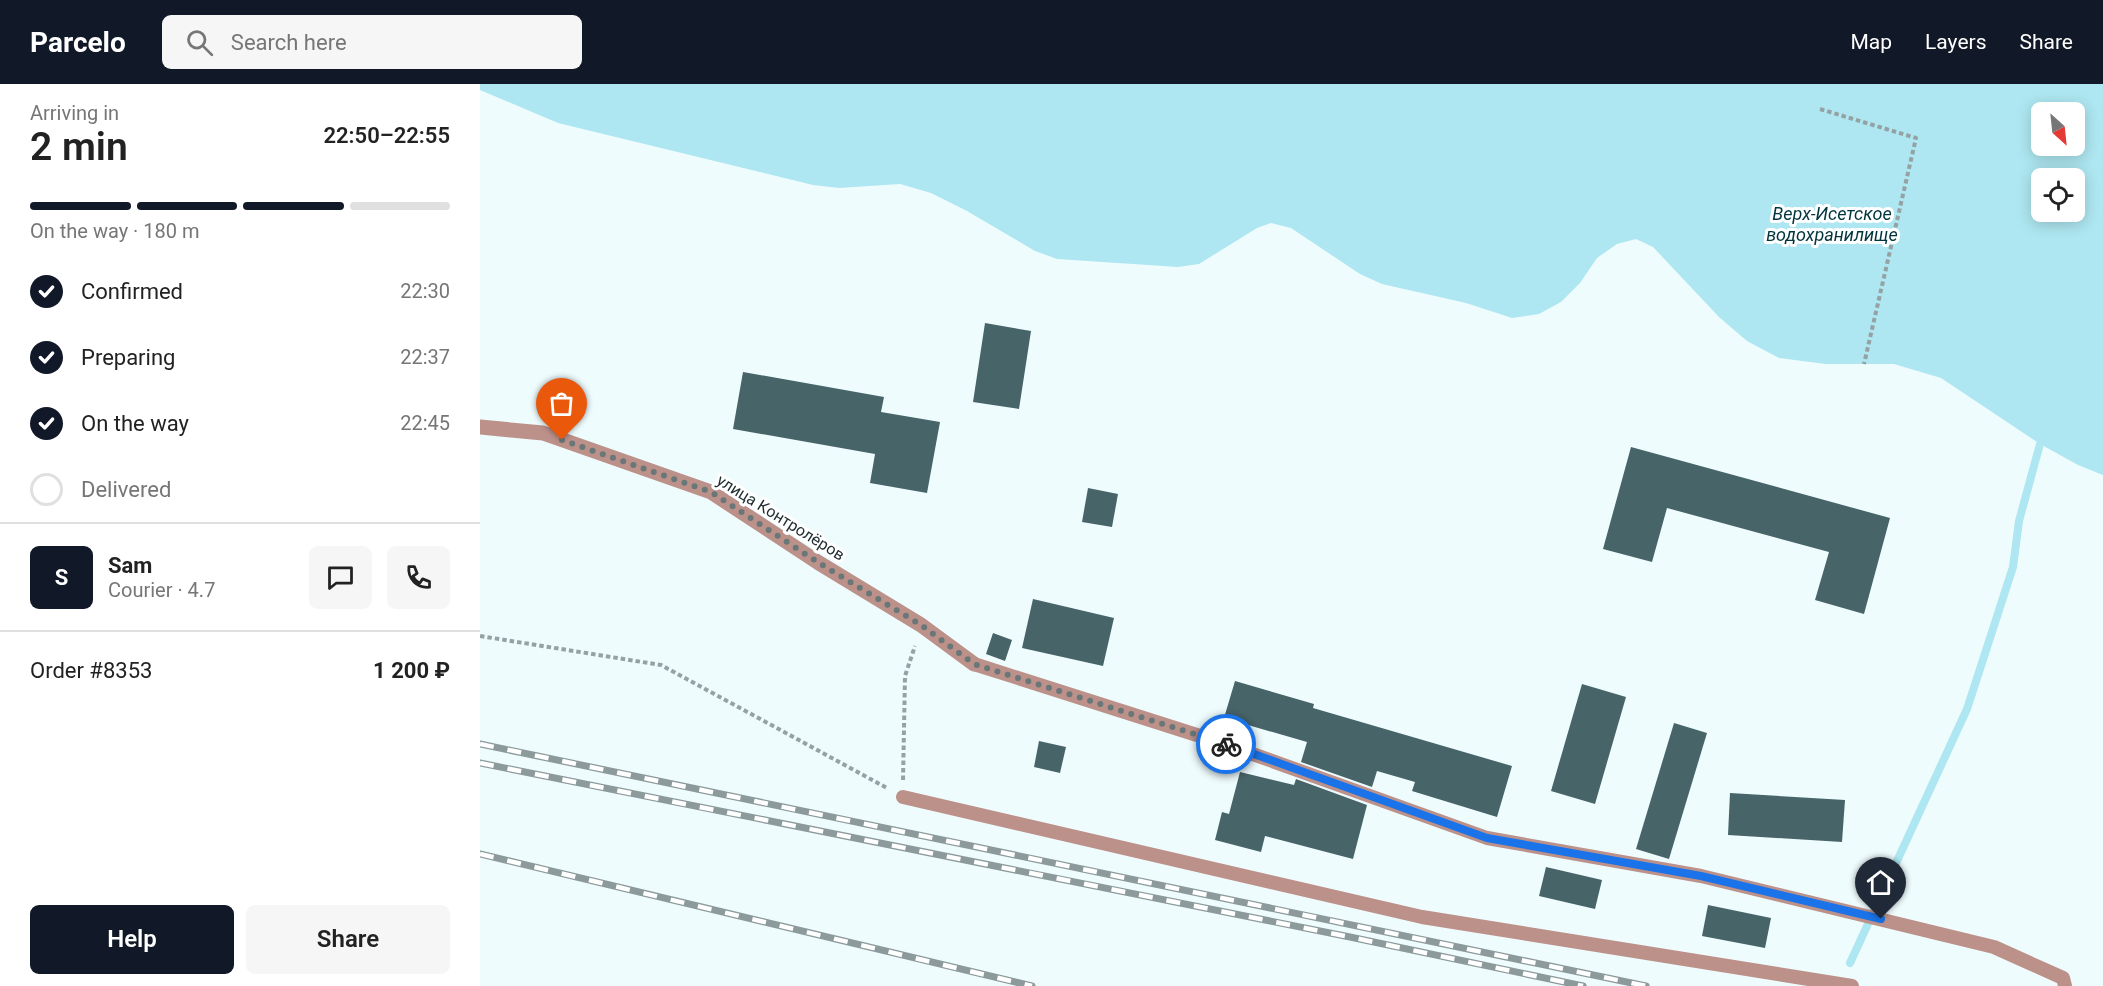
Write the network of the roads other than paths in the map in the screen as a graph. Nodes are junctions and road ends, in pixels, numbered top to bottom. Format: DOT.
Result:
graph roads {
  1 [pos="480,428"];
  2 [pos="974,664"];
  3 [pos="903,797"];
  4 [pos="1852,986"];
  5 [pos="2065,986"];
  1 -- 2 [label="street, улица Контролёров"];
  2 -- 5 [label="lane"];
  3 -- 4 [label="lane"];
}
